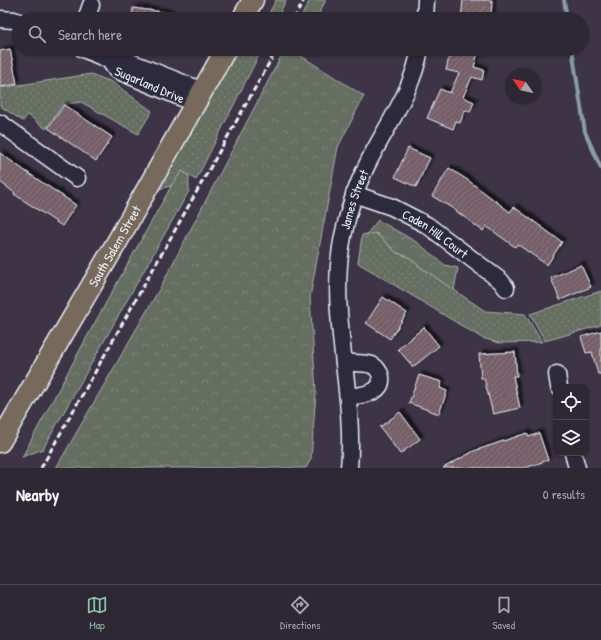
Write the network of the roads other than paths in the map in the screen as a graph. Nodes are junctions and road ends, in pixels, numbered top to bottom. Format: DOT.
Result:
graph roads {
  1 [pos="253,0"];
  2 [pos="426,0"];
  3 [pos="246,12"];
  4 [pos="425,12"];
  5 [pos="0,19"];
  6 [pos="12,20"];
  7 [pos="99,56"];
  8 [pos="222,56"];
  9 [pos="419,56"];
  10 [pos="199,97"];
  11 [pos="0,123"];
  12 [pos="77,178"];
  13 [pos="354,194"];
  14 [pos="506,288"];
  15 [pos="344,363"];
  16 [pos="348,397"];
  17 [pos="0,442"];
  18 [pos="574,456"];
  19 [pos="349,468"];
  20 [pos="577,468"];
  1 -- 3 [label="main road"];
  2 -- 4 [label="street"];
  5 -- 6 [label="street"];
  7 -- 10 [label="street, Sugarland Drive"];
  8 -- 10 [label="main road, South Salem Street"];
  9 -- 13 [label="street, James Street"];
  10 -- 17 [label="main road, South Salem Street"];
  11 -- 12 [label="street"];
  13 -- 14 [label="street, Caden Hill Court"];
  13 -- 15 [label="street, James Street"];
  15 -- 16 [label="street, James Street"];
  15 -- 16 [label="street"];
  16 -- 19 [label="street, James Street"];
  18 -- 20 [label="street"];
}
